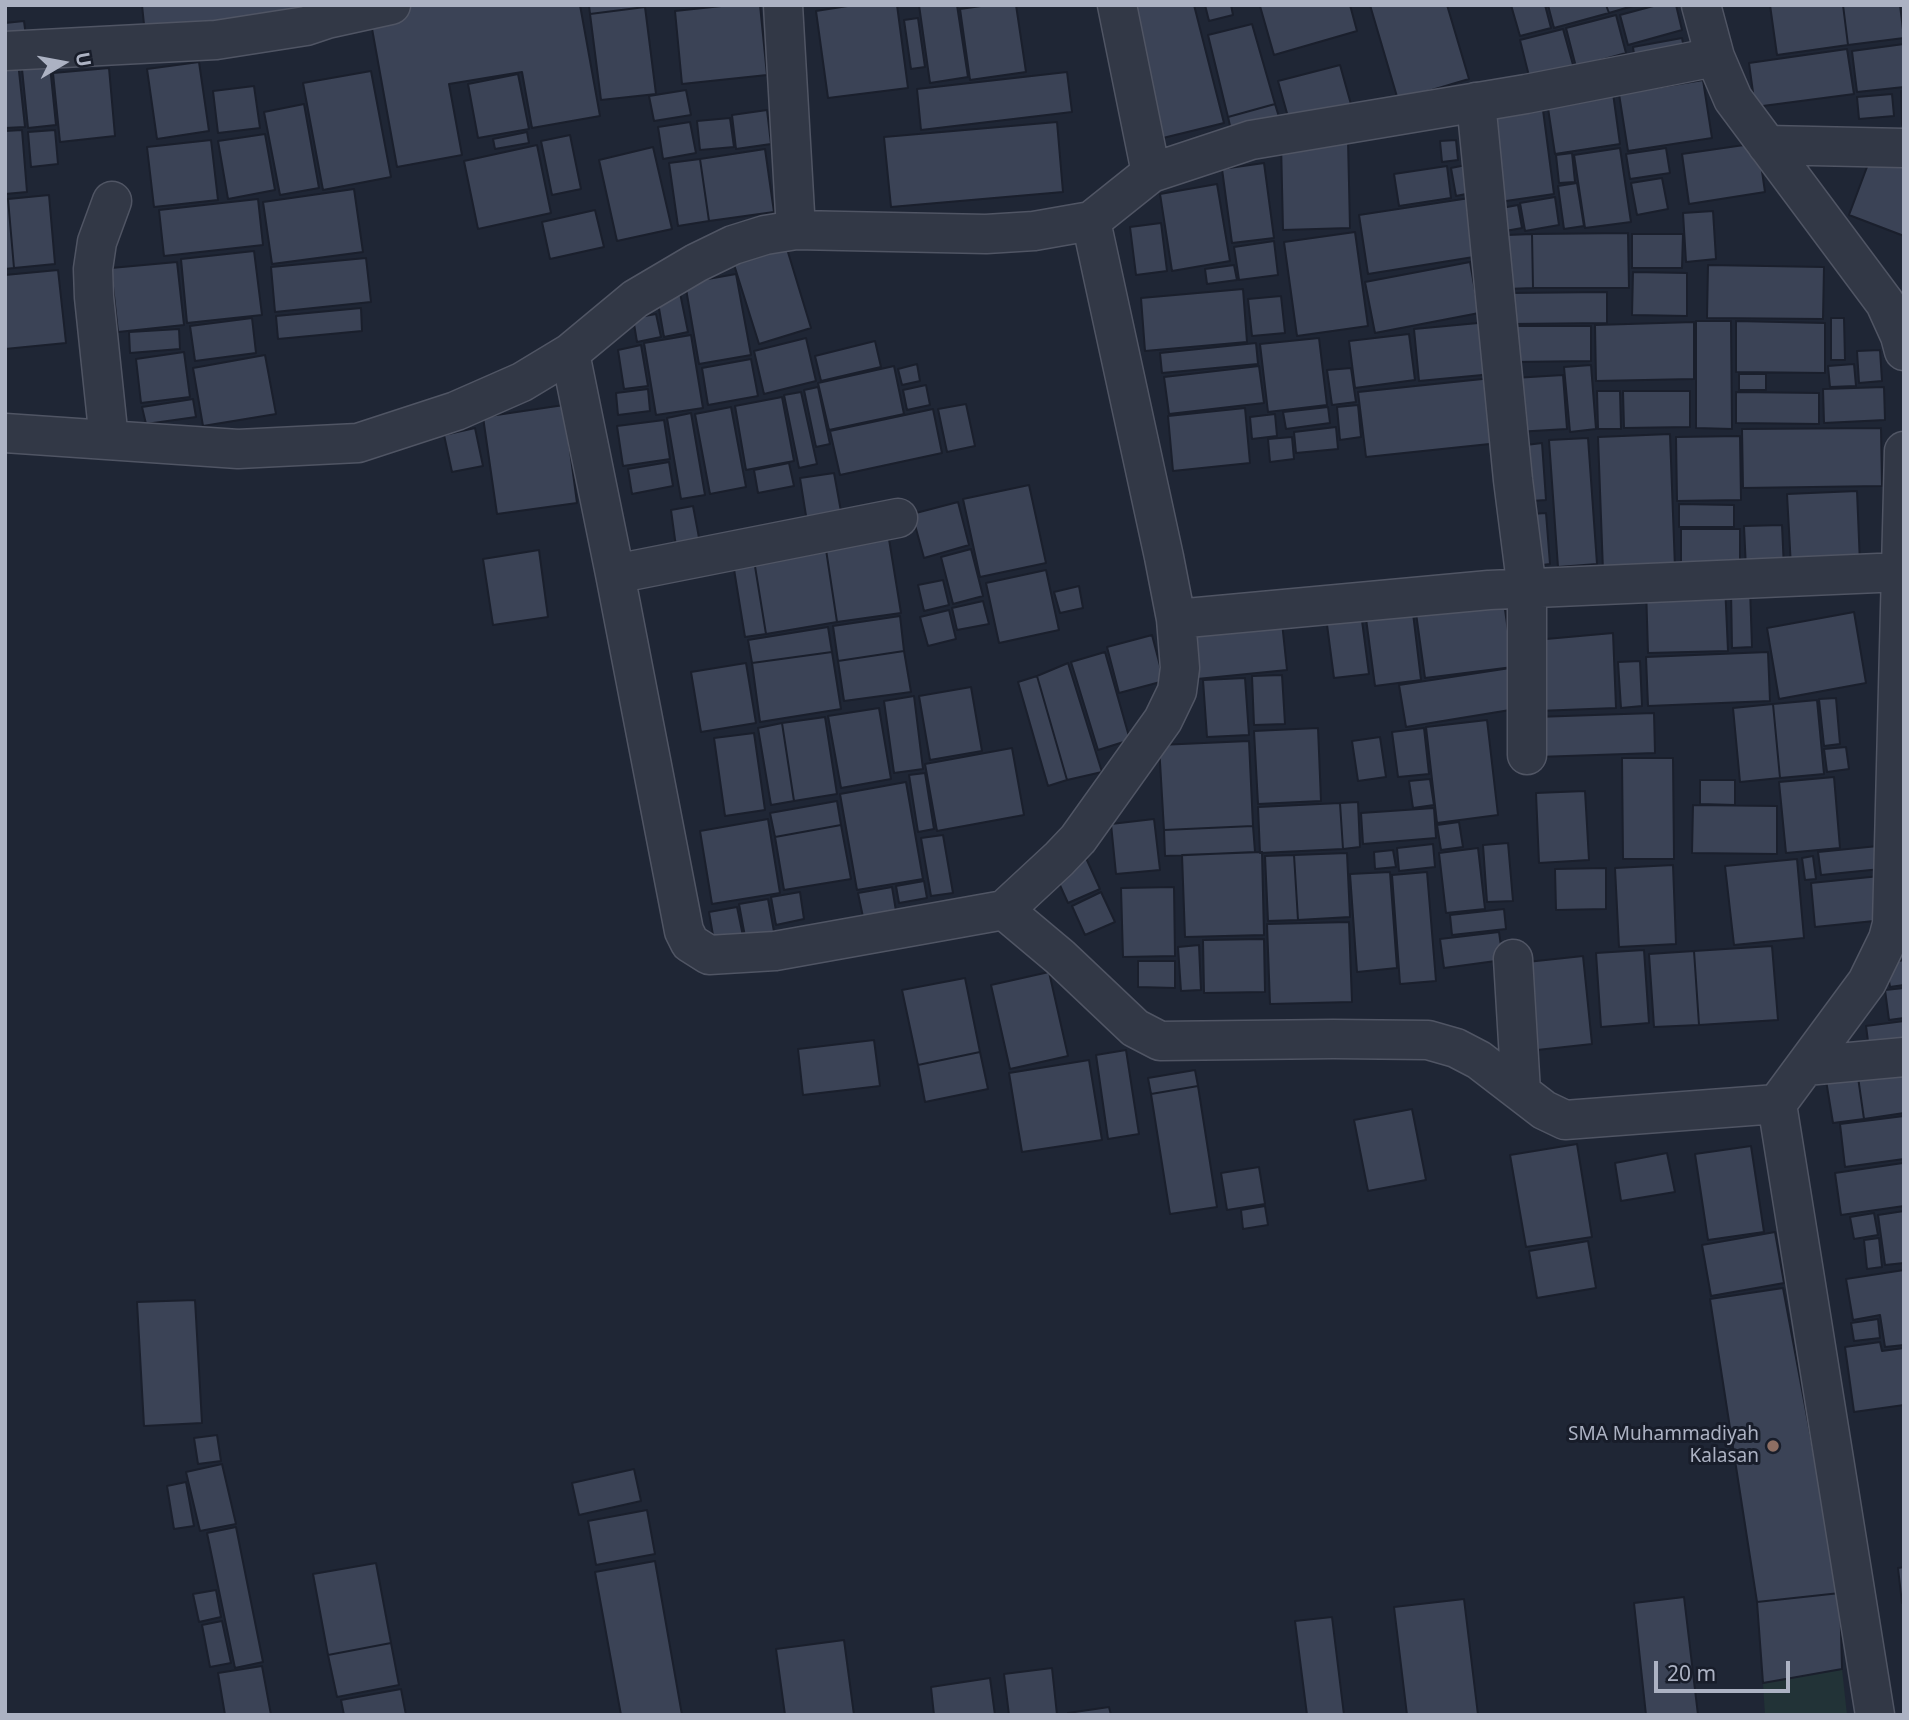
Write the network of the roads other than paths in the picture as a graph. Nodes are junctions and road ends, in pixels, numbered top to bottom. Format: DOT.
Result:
graph roads {
  1 [pos="391,5"];
  2 [pos="783,5"];
  3 [pos="1117,5"];
  4 [pos="1701,5"];
  5 [pos="5,51"];
  6 [pos="1714,57"];
  7 [pos="1476,102"];
  8 [pos="1767,145"];
  9 [pos="1904,148"];
  10 [pos="1151,173"];
  11 [pos="112,201"];
  12 [pos="1091,221"];
  13 [pos="796,230"];
  14 [pos="1904,351"];
  15 [pos="570,354"];
  16 [pos="5,433"];
  17 [pos="109,440"];
  18 [pos="1904,451"];
  19 [pos="898,518"];
  20 [pos="1901,572"];
  21 [pos="615,574"];
  22 [pos="1527,590"];
  23 [pos="1902,612"];
  24 [pos="1176,619"];
  25 [pos="1527,755"];
  26 [pos="1004,910"];
  27 [pos="1513,959"];
  28 [pos="1904,1057"];
  29 [pos="1806,1066"];
  30 [pos="1521,1092"];
  31 [pos="1777,1104"];
  32 [pos="1875,1715"];
  1 -- 5 [label="street"];
  2 -- 13 [label="street"];
  3 -- 10 [label="street"];
  4 -- 6 [label="street"];
  6 -- 7 [label="street"];
  6 -- 8 [label="street"];
  7 -- 10 [label="street"];
  7 -- 22 [label="street"];
  8 -- 9 [label="street"];
  8 -- 14 [label="street"];
  10 -- 12 [label="street"];
  11 -- 17 [label="street"];
  12 -- 13 [label="street"];
  12 -- 24 [label="street"];
  13 -- 15 [label="street"];
  15 -- 17 [label="street"];
  15 -- 21 [label="street"];
  16 -- 17 [label="street"];
  18 -- 20 [label="street"];
  19 -- 21 [label="street"];
  20 -- 22 [label="street"];
  20 -- 23 [label="street"];
  21 -- 26 [label="street"];
  22 -- 24 [label="street"];
  22 -- 25 [label="street"];
  23 -- 29 [label="street"];
  24 -- 26 [label="street"];
  26 -- 30 [label="street"];
  27 -- 30 [label="street"];
  28 -- 29 [label="street"];
  29 -- 31 [label="street"];
  30 -- 31 [label="street"];
  31 -- 32 [label="street"];
}
